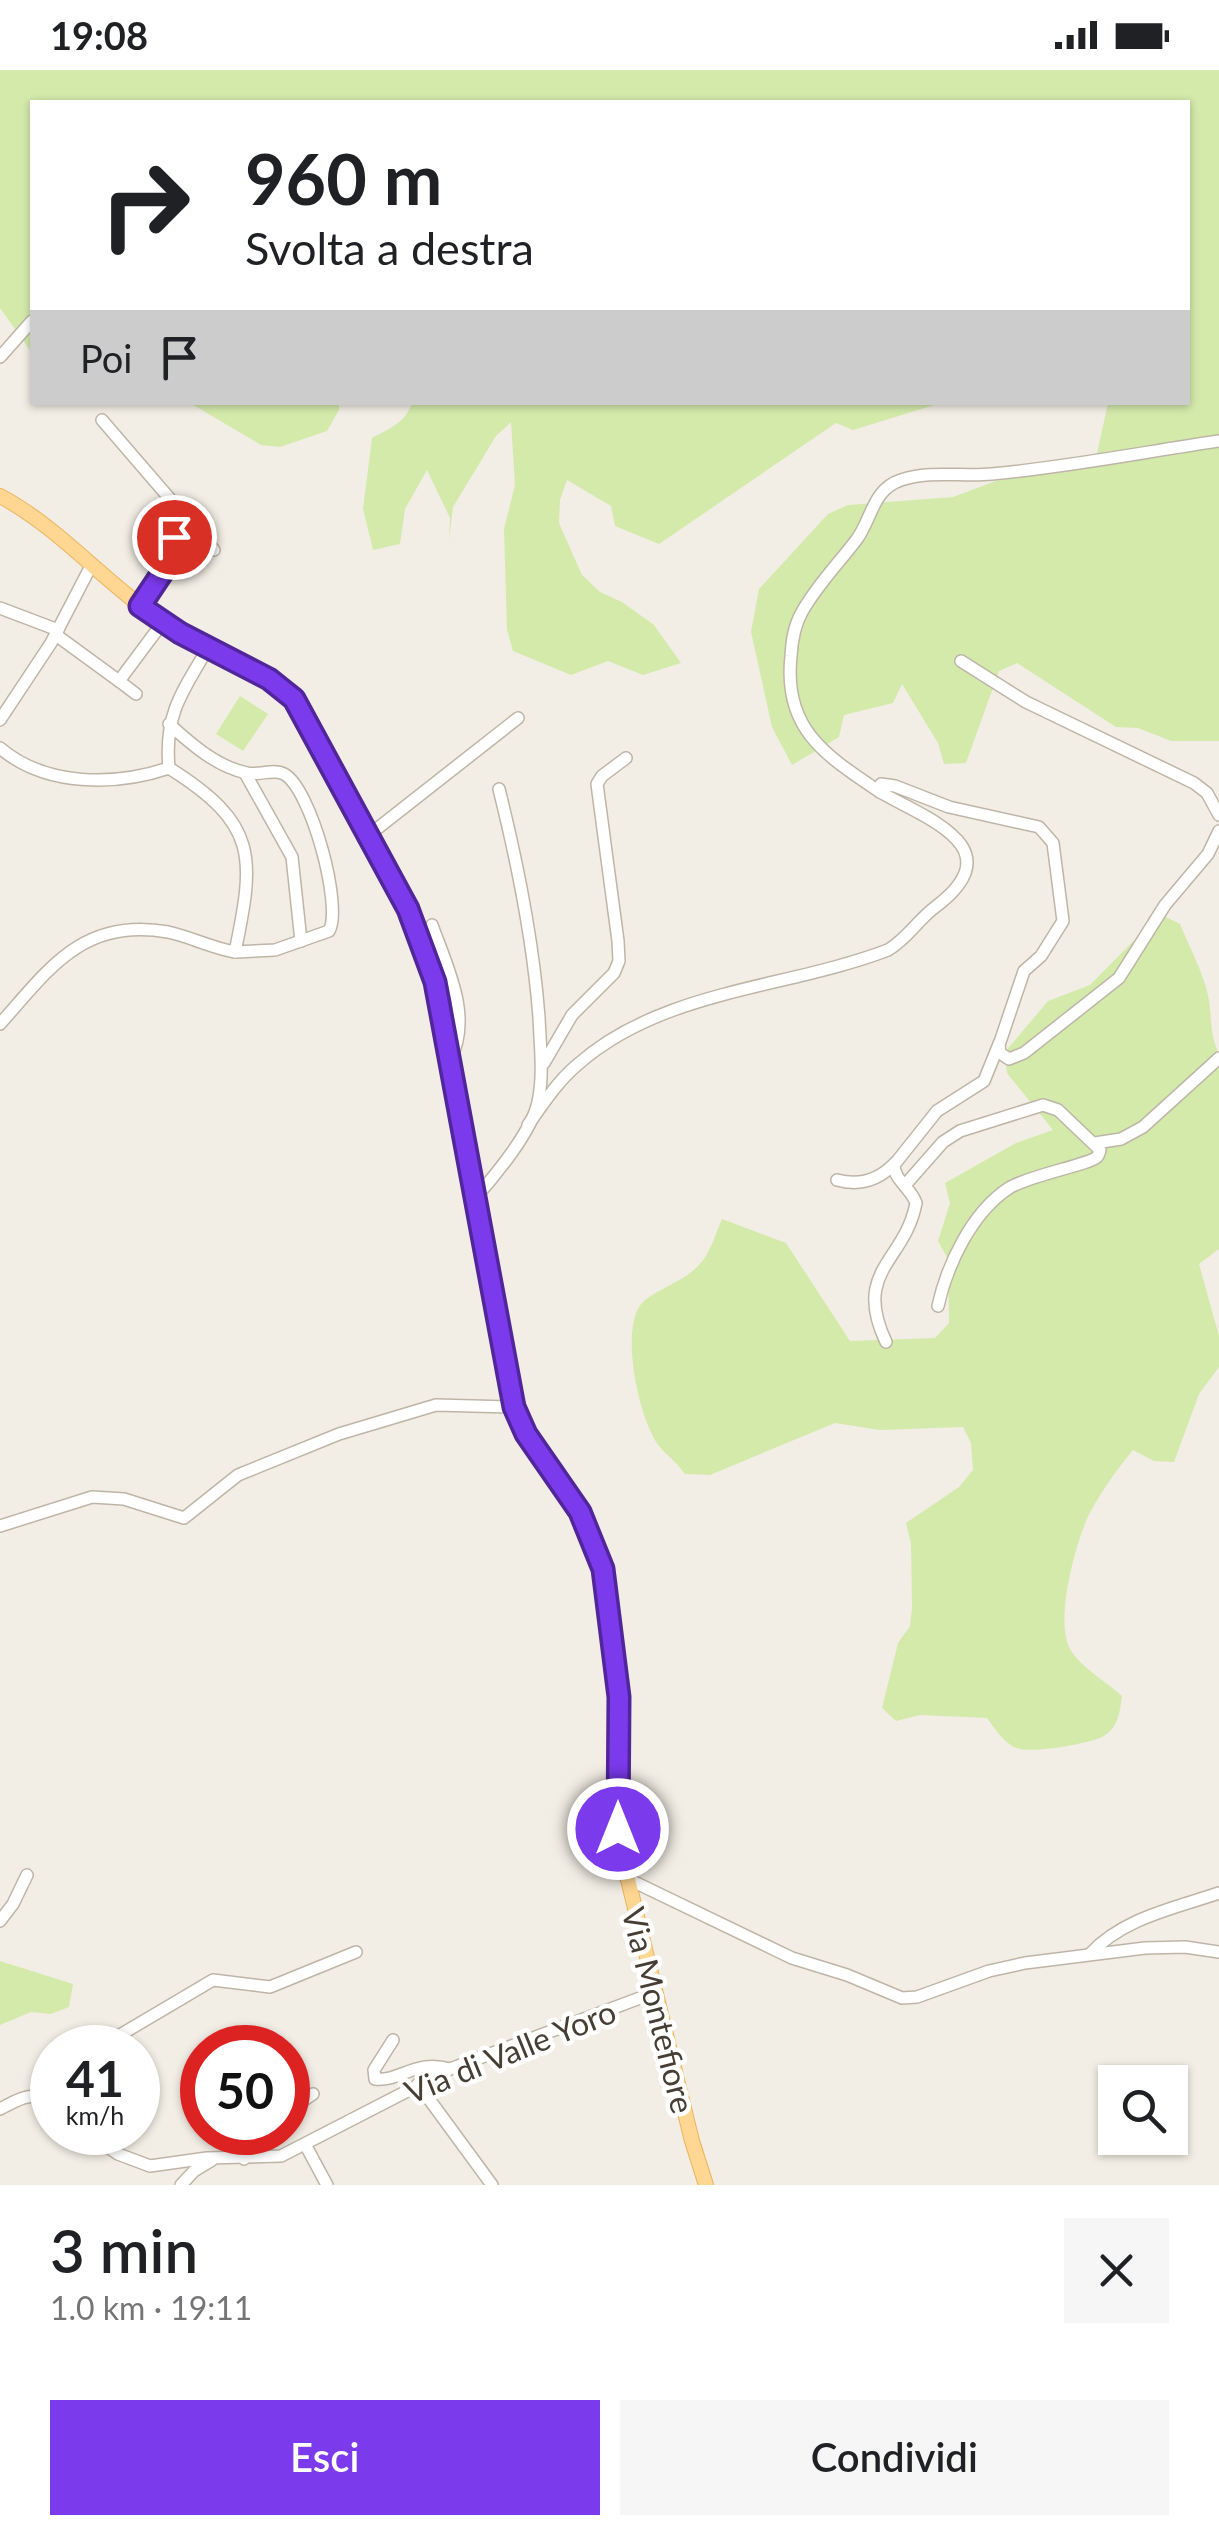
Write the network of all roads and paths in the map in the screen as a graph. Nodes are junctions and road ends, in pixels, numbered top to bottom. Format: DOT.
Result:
graph roads {
  1 [pos="30,323"];
  2 [pos="0,358"];
  3 [pos="102,420"];
  4 [pos="1219,442"];
  5 [pos="0,496"];
  6 [pos="180,508"];
  7 [pos="214,550"];
  8 [pos="92,564"];
  9 [pos="140,606"];
  10 [pos="0,608"];
  11 [pos="162,622"];
  12 [pos="57,632"];
  13 [pos="208,648"];
  14 [pos="961,660"];
  15 [pos="119,681"];
  16 [pos="136,694"];
  17 [pos="5,702"];
  18 [pos="518,718"];
  19 [pos="0,720"];
  20 [pos="169,724"];
  21 [pos="0,748"];
  22 [pos="626,758"];
  23 [pos="169,768"];
  24 [pos="246,773"];
  25 [pos="499,789"];
  26 [pos="880,792"];
  27 [pos="1219,815"];
  28 [pos="1219,832"];
  29 [pos="369,835"];
  30 [pos="432,925"];
  31 [pos="302,941"];
  32 [pos="236,952"];
  33 [pos="0,1024"];
  34 [pos="1001,1035"];
  35 [pos="1219,1058"];
  36 [pos="450,1060"];
  37 [pos="540,1071"];
  38 [pos="528,1125"];
  39 [pos="1094,1143"];
  40 [pos="896,1163"];
  41 [pos="837,1180"];
  42 [pos="906,1184"];
  43 [pos="474,1198"];
  44 [pos="938,1306"];
  45 [pos="886,1342"];
  46 [pos="514,1407"];
  47 [pos="0,1526"];
  48 [pos="28,1875"];
  49 [pos="626,1878"];
  50 [pos="1219,1893"];
  51 [pos="0,1921"];
  52 [pos="356,1952"];
  53 [pos="1219,1952"];
  54 [pos="1090,1954"];
  55 [pos="656,1992"];
  56 [pos="137,2025"];
  57 [pos="394,2040"];
  58 [pos="450,2069"];
  59 [pos="418,2084"];
  60 [pos="314,2094"];
  61 [pos="30,2096"];
  62 [pos="310,2097"];
  63 [pos="0,2109"];
  64 [pos="310,2144"];
  65 [pos="310,2154"];
  66 [pos="121,2155"];
  67 [pos="245,2155"];
  68 [pos="280,2155"];
  69 [pos="220,2158"];
  70 [pos="244,2159"];
  71 [pos="181,2185"];
  72 [pos="326,2185"];
  73 [pos="492,2185"];
  74 [pos="706,2185"];
  1 -- 2 [label="street"];
  3 -- 6 [label="street"];
  4 -- 26 [label="street"];
  5 -- 8 [label="main road, Via Montefiore"];
  6 -- 7 [label="street"];
  6 -- 9 [label="street"];
  8 -- 9 [label="main road, Via Montefiore"];
  8 -- 12 [label="street"];
  9 -- 11 [label="main road, Via Montefiore"];
  10 -- 12 [label="street"];
  11 -- 13 [label="main road, Via Montefiore"];
  11 -- 15 [label="street"];
  12 -- 15 [label="street"];
  12 -- 17 [label="street"];
  13 -- 20 [label="street"];
  13 -- 29 [label="main road, Via Montefiore"];
  14 -- 27 [label="street"];
  15 -- 16 [label="street"];
  17 -- 19 [label="street"];
  18 -- 29 [label="street"];
  20 -- 23 [label="street"];
  20 -- 24 [label="street"];
  21 -- 23 [label="street"];
  22 -- 37 [label="street"];
  23 -- 32 [label="street"];
  24 -- 31 [label="street"];
  24 -- 31 [label="street"];
  25 -- 37 [label="street"];
  26 -- 34 [label="street"];
  26 -- 38 [label="street"];
  28 -- 34 [label="street"];
  29 -- 36 [label="main road, Via Montefiore"];
  30 -- 36 [label="street"];
  31 -- 32 [label="street"];
  32 -- 33 [label="street"];
  34 -- 40 [label="street"];
  35 -- 39 [label="street"];
  36 -- 43 [label="main road, Via Montefiore"];
  37 -- 38 [label="street"];
  38 -- 43 [label="street"];
  39 -- 42 [label="street"];
  39 -- 44 [label="street"];
  40 -- 41 [label="street"];
  40 -- 42 [label="street"];
  42 -- 45 [label="street"];
  43 -- 46 [label="main road, Via Montefiore"];
  46 -- 47 [label="street"];
  46 -- 49 [label="main road, Via Montefiore"];
  48 -- 51 [label="street"];
  49 -- 54 [label="street"];
  49 -- 55 [label="main road, Via Montefiore"];
  50 -- 54 [label="street"];
  52 -- 56 [label="street"];
  53 -- 54 [label="street"];
  55 -- 58 [label="street, Via di Valle Yoro"];
  55 -- 74 [label="main road, Via Montefiore"];
  57 -- 58 [label="street"];
  58 -- 59 [label="street, Via di Valle Yoro"];
  59 -- 64 [label="street, Via di Valle Yoro"];
  59 -- 73 [label="street"];
  60 -- 62 [label="street"];
  61 -- 63 [label="street"];
  65 -- 72 [label="street"];
  66 -- 69 [label="street, Via di Valle Yoro"];
  67 -- 70 [label="street"];
  68 -- 70 [label="street, Via di Valle Yoro"];
  69 -- 70 [label="street, Via di Valle Yoro"];
  69 -- 71 [label="street"];
}
